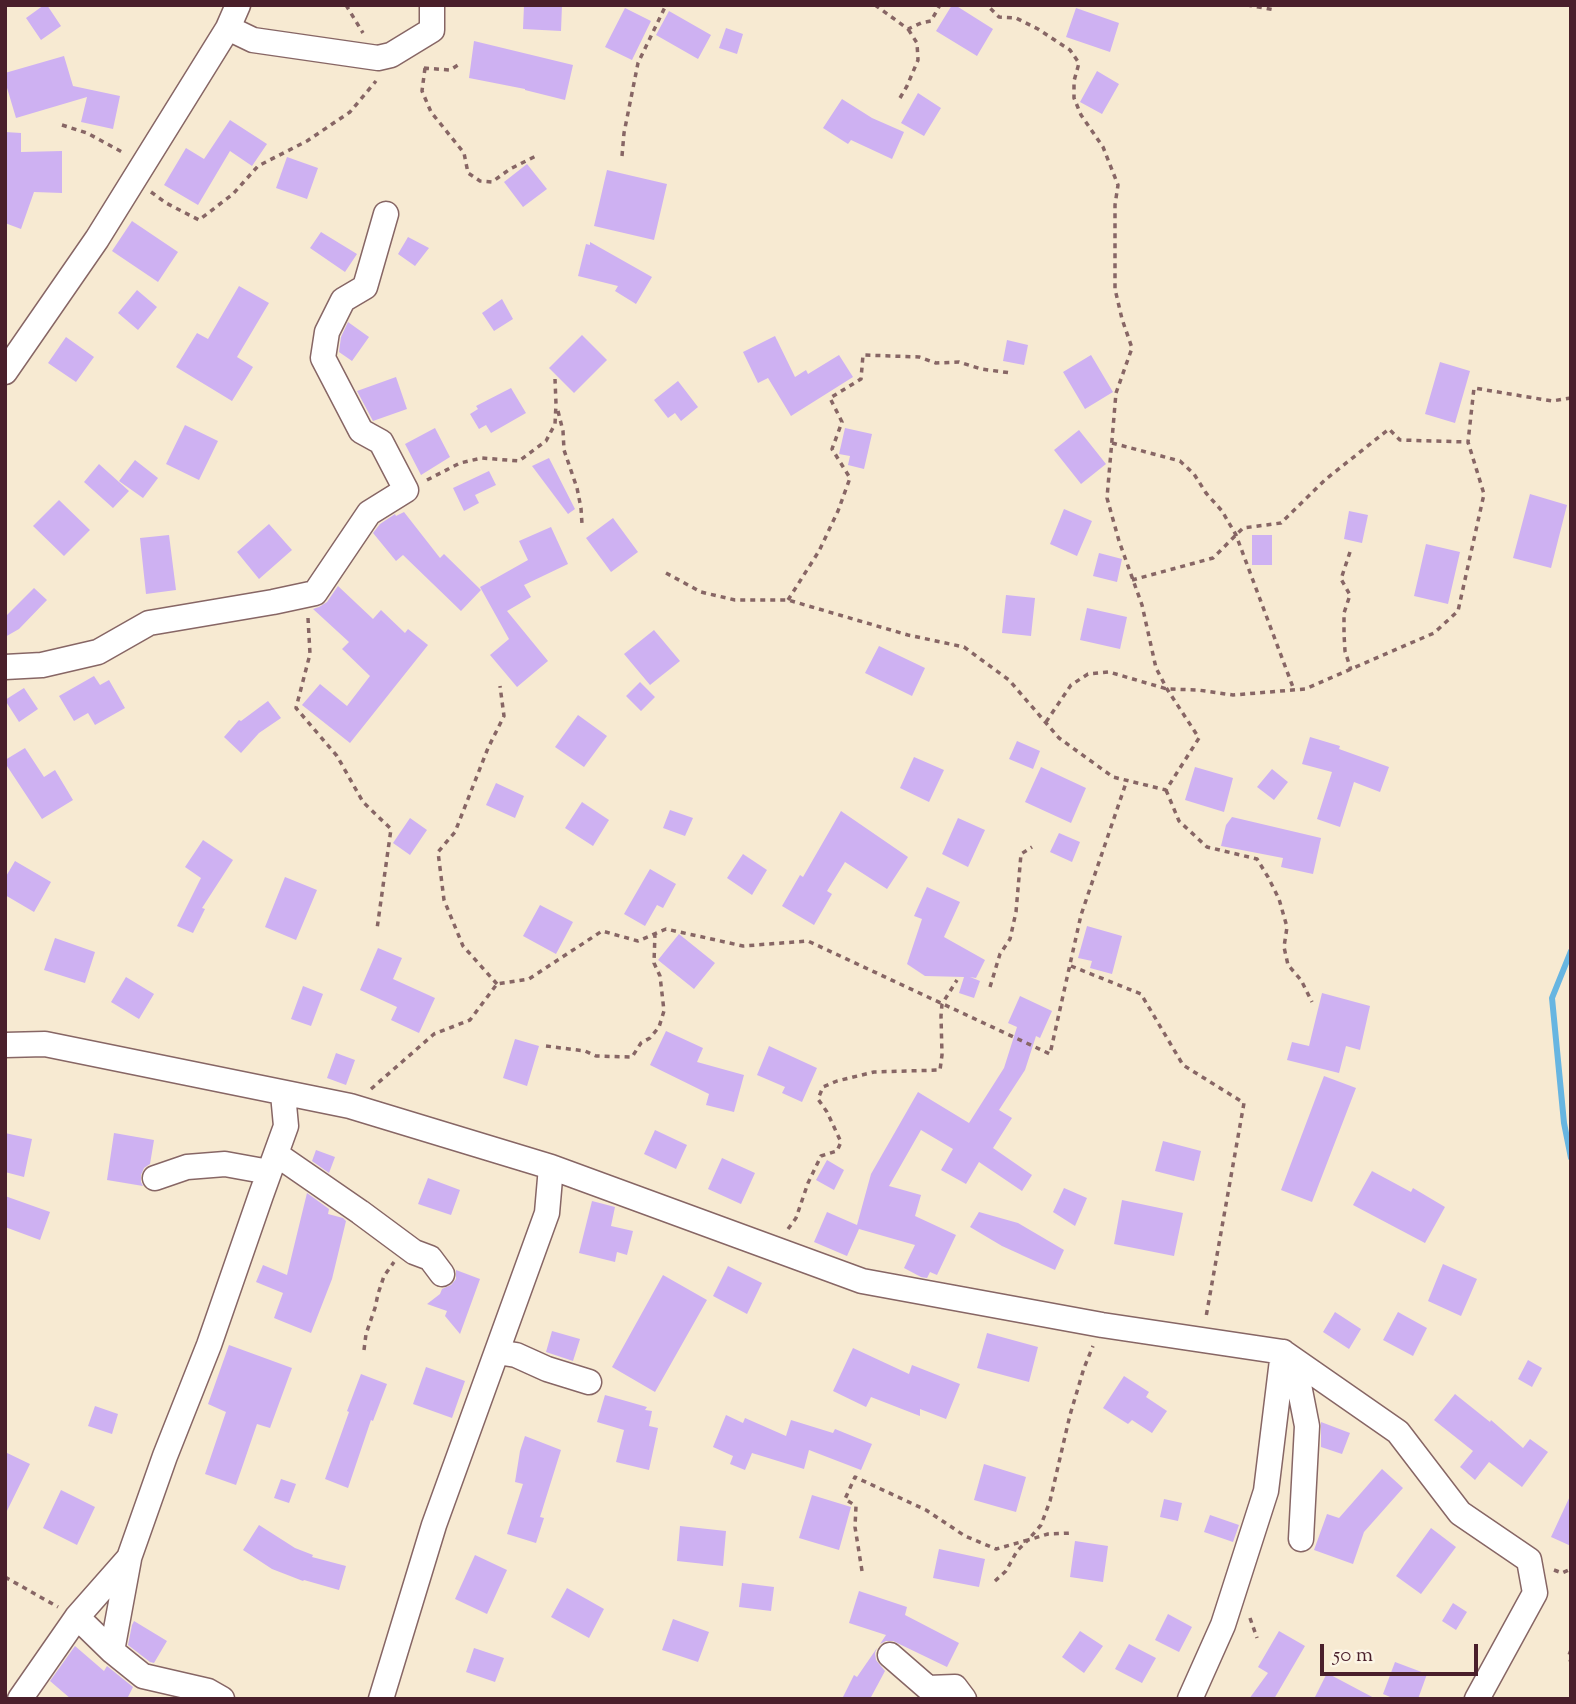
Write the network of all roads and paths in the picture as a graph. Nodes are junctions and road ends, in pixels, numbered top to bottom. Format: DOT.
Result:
graph roads {
  1 [pos="238,5"];
  2 [pos="432,5"];
  3 [pos="666,5"];
  4 [pos="875,5"];
  5 [pos="940,5"];
  6 [pos="987,5"];
  7 [pos="1247,5"];
  8 [pos="1275,10"];
  9 [pos="228,28"];
  10 [pos="908,29"];
  11 [pos="378,58"];
  12 [pos="425,68"];
  13 [pos="900,98"];
  14 [pos="62,125"];
  15 [pos="536,156"];
  16 [pos="622,156"];
  17 [pos="128,171"];
  18 [pos="386,214"];
  19 [pos="5,372"];
  20 [pos="1011,373"];
  21 [pos="555,379"];
  22 [pos="1571,398"];
  23 [pos="556,404"];
  24 [pos="1468,442"];
  25 [pos="1112,443"];
  26 [pos="406,490"];
  27 [pos="582,524"];
  28 [pos="1236,535"];
  29 [pos="1350,552"];
  30 [pos="666,573"];
  31 [pos="1132,580"];
  32 [pos="315,593"];
  33 [pos="788,600"];
  34 [pos="5,667"];
  35 [pos="1351,670"];
  36 [pos="500,685"];
  37 [pos="1167,689"];
  38 [pos="1294,690"];
  39 [pos="1046,723"];
  40 [pos="1126,780"];
  41 [pos="1166,790"];
  42 [pos="1032,847"];
  43 [pos="377,929"];
  44 [pos="655,933"];
  45 [pos="1071,966"];
  46 [pos="957,981"];
  47 [pos="497,984"];
  48 [pos="990,987"];
  49 [pos="1312,1002"];
  50 [pos="942,1004"];
  51 [pos="5,1045"];
  52 [pos="546,1046"];
  53 [pos="283,1094"];
  54 [pos="350,1106"];
  55 [pos="272,1163"];
  56 [pos="551,1167"];
  57 [pos="155,1178"];
  58 [pos="406,1247"];
  59 [pos="777,1249"];
  60 [pos="442,1274"];
  61 [pos="1102,1325"];
  62 [pos="1202,1340"];
  63 [pos="364,1350"];
  64 [pos="497,1352"];
  65 [pos="1283,1352"];
  66 [pos="589,1382"];
  67 [pos="1072,1533"];
  68 [pos="1300,1539"];
  69 [pos="1028,1540"];
  70 [pos="129,1558"];
  71 [pos="862,1571"];
  72 [pos="5,1577"];
  73 [pos="995,1581"];
  74 [pos="77,1617"];
  75 [pos="1571,1650"];
  76 [pos="112,1651"];
  77 [pos="890,1655"];
  78 [pos="1571,1662"];
  79 [pos="20,1699"];
  80 [pos="222,1699"];
  81 [pos="381,1699"];
  82 [pos="964,1699"];
  83 [pos="1190,1699"];
  84 [pos="1477,1699"];
  1 -- 9 [label="street"];
  2 -- 11 [label="street"];
  3 -- 16 [label="path"];
  4 -- 10 [label="path"];
  5 -- 10 [label="path"];
  6 -- 25 [label="path"];
  7 -- 8 [label="path"];
  9 -- 11 [label="street"];
  9 -- 17 [label="street"];
  10 -- 13 [label="path"];
  11 -- 17 [label="path"];
  12 -- 15 [label="path"];
  14 -- 17 [label="path"];
  17 -- 19 [label="street"];
  18 -- 26 [label="street"];
  20 -- 33 [label="path"];
  21 -- 23 [label="path"];
  22 -- 24 [label="path"];
  23 -- 26 [label="path"];
  23 -- 27 [label="path"];
  24 -- 28 [label="path"];
  24 -- 35 [label="path"];
  25 -- 28 [label="path"];
  25 -- 31 [label="path"];
  26 -- 32 [label="street"];
  28 -- 31 [label="path"];
  28 -- 38 [label="path"];
  29 -- 35 [label="path"];
  30 -- 33 [label="path"];
  31 -- 37 [label="path"];
  32 -- 34 [label="street"];
  32 -- 43 [label="path"];
  33 -- 39 [label="path"];
  35 -- 38 [label="path"];
  36 -- 47 [label="path"];
  37 -- 38 [label="path"];
  37 -- 39 [label="path"];
  37 -- 41 [label="path"];
  39 -- 40 [label="path"];
  40 -- 41 [label="path"];
  40 -- 45 [label="path"];
  41 -- 49 [label="path"];
  42 -- 48 [label="path"];
  44 -- 47 [label="path"];
  44 -- 50 [label="path"];
  44 -- 52 [label="path"];
  45 -- 50 [label="path"];
  45 -- 62 [label="path"];
  46 -- 50 [label="path"];
  47 -- 54 [label="path"];
  50 -- 59 [label="path"];
  51 -- 53 [label="street"];
  53 -- 54 [label="street"];
  53 -- 55 [label="street"];
  54 -- 56 [label="street"];
  55 -- 57 [label="street"];
  55 -- 58 [label="street"];
  55 -- 70 [label="street"];
  56 -- 59 [label="street"];
  56 -- 64 [label="street"];
  58 -- 60 [label="street"];
  58 -- 63 [label="path"];
  59 -- 61 [label="street"];
  61 -- 62 [label="street"];
  61 -- 69 [label="path"];
  62 -- 65 [label="street"];
  64 -- 66 [label="street"];
  64 -- 81 [label="street"];
  65 -- 68 [label="street"];
  65 -- 83 [label="street"];
  65 -- 84 [label="street"];
  67 -- 69 [label="path"];
  69 -- 71 [label="path"];
  69 -- 73 [label="path"];
  70 -- 74 [label="street"];
  70 -- 76 [label="street"];
  72 -- 74 [label="path"];
  74 -- 76 [label="street"];
  74 -- 79 [label="street"];
  75 -- 78 [label="path"];
  76 -- 80 [label="street"];
  77 -- 82 [label="street"];
}
